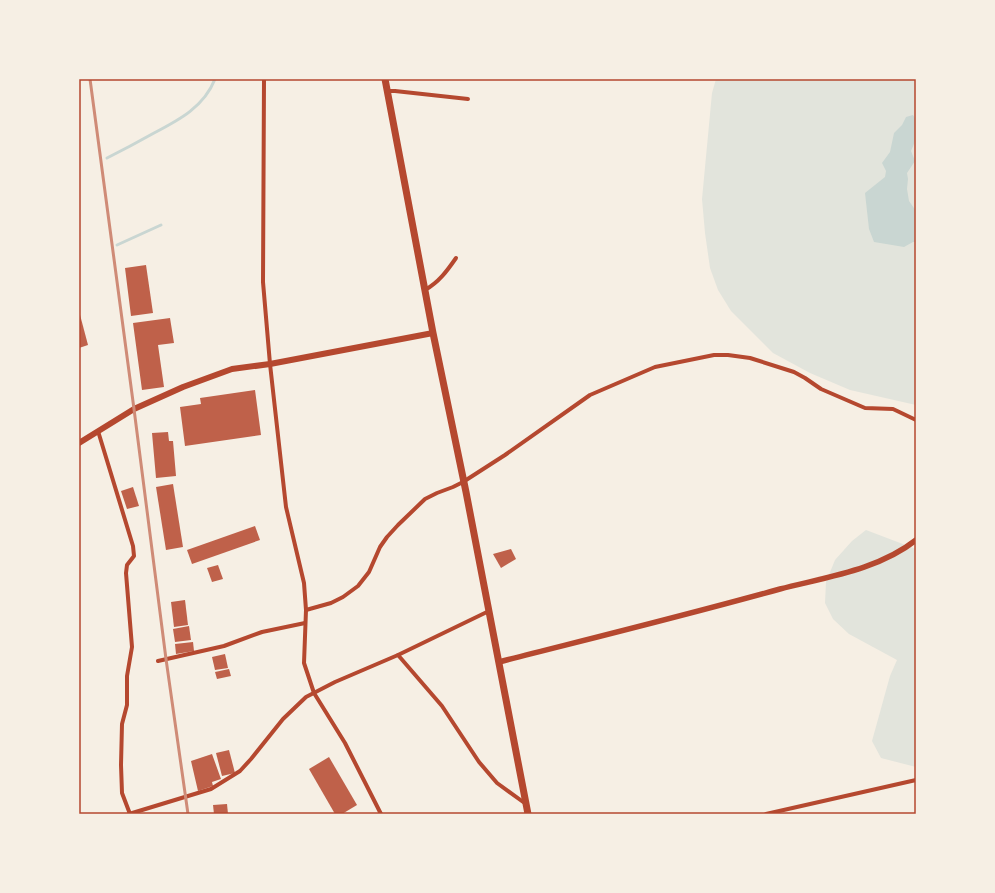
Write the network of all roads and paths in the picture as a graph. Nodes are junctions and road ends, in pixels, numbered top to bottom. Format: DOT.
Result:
graph roads {
  1 [pos="264,79"];
  2 [pos="385,79"];
  3 [pos="387,91"];
  4 [pos="468,99"];
  5 [pos="456,258"];
  6 [pos="425,290"];
  7 [pos="433,333"];
  8 [pos="270,364"];
  9 [pos="916,420"];
  10 [pos="98,431"];
  11 [pos="79,443"];
  12 [pos="464,482"];
  13 [pos="916,540"];
  14 [pos="306,610"];
  15 [pos="488,611"];
  16 [pos="305,623"];
  17 [pos="398,655"];
  18 [pos="158,661"];
  19 [pos="499,662"];
  20 [pos="314,693"];
  21 [pos="916,780"];
  22 [pos="526,804"];
  23 [pos="130,814"];
  24 [pos="381,814"];
  25 [pos="528,814"];
  26 [pos="766,814"];
  1 -- 8 [label="street"];
  2 -- 3 [label="highway"];
  3 -- 4 [label="street"];
  3 -- 6 [label="highway"];
  5 -- 6 [label="street"];
  6 -- 7 [label="highway"];
  7 -- 8 [label="main road"];
  7 -- 12 [label="highway"];
  8 -- 10 [label="main road"];
  8 -- 14 [label="street"];
  9 -- 12 [label="street"];
  10 -- 11 [label="main road"];
  10 -- 23 [label="street"];
  12 -- 14 [label="street"];
  12 -- 15 [label="highway"];
  13 -- 19 [label="street"];
  14 -- 16 [label="street"];
  15 -- 17 [label="street"];
  15 -- 19 [label="highway"];
  16 -- 18 [label="street"];
  16 -- 20 [label="street"];
  17 -- 20 [label="street"];
  17 -- 22 [label="street"];
  19 -- 22 [label="highway"];
  20 -- 23 [label="street"];
  20 -- 24 [label="street"];
  21 -- 26 [label="street"];
  22 -- 25 [label="highway"];
}
